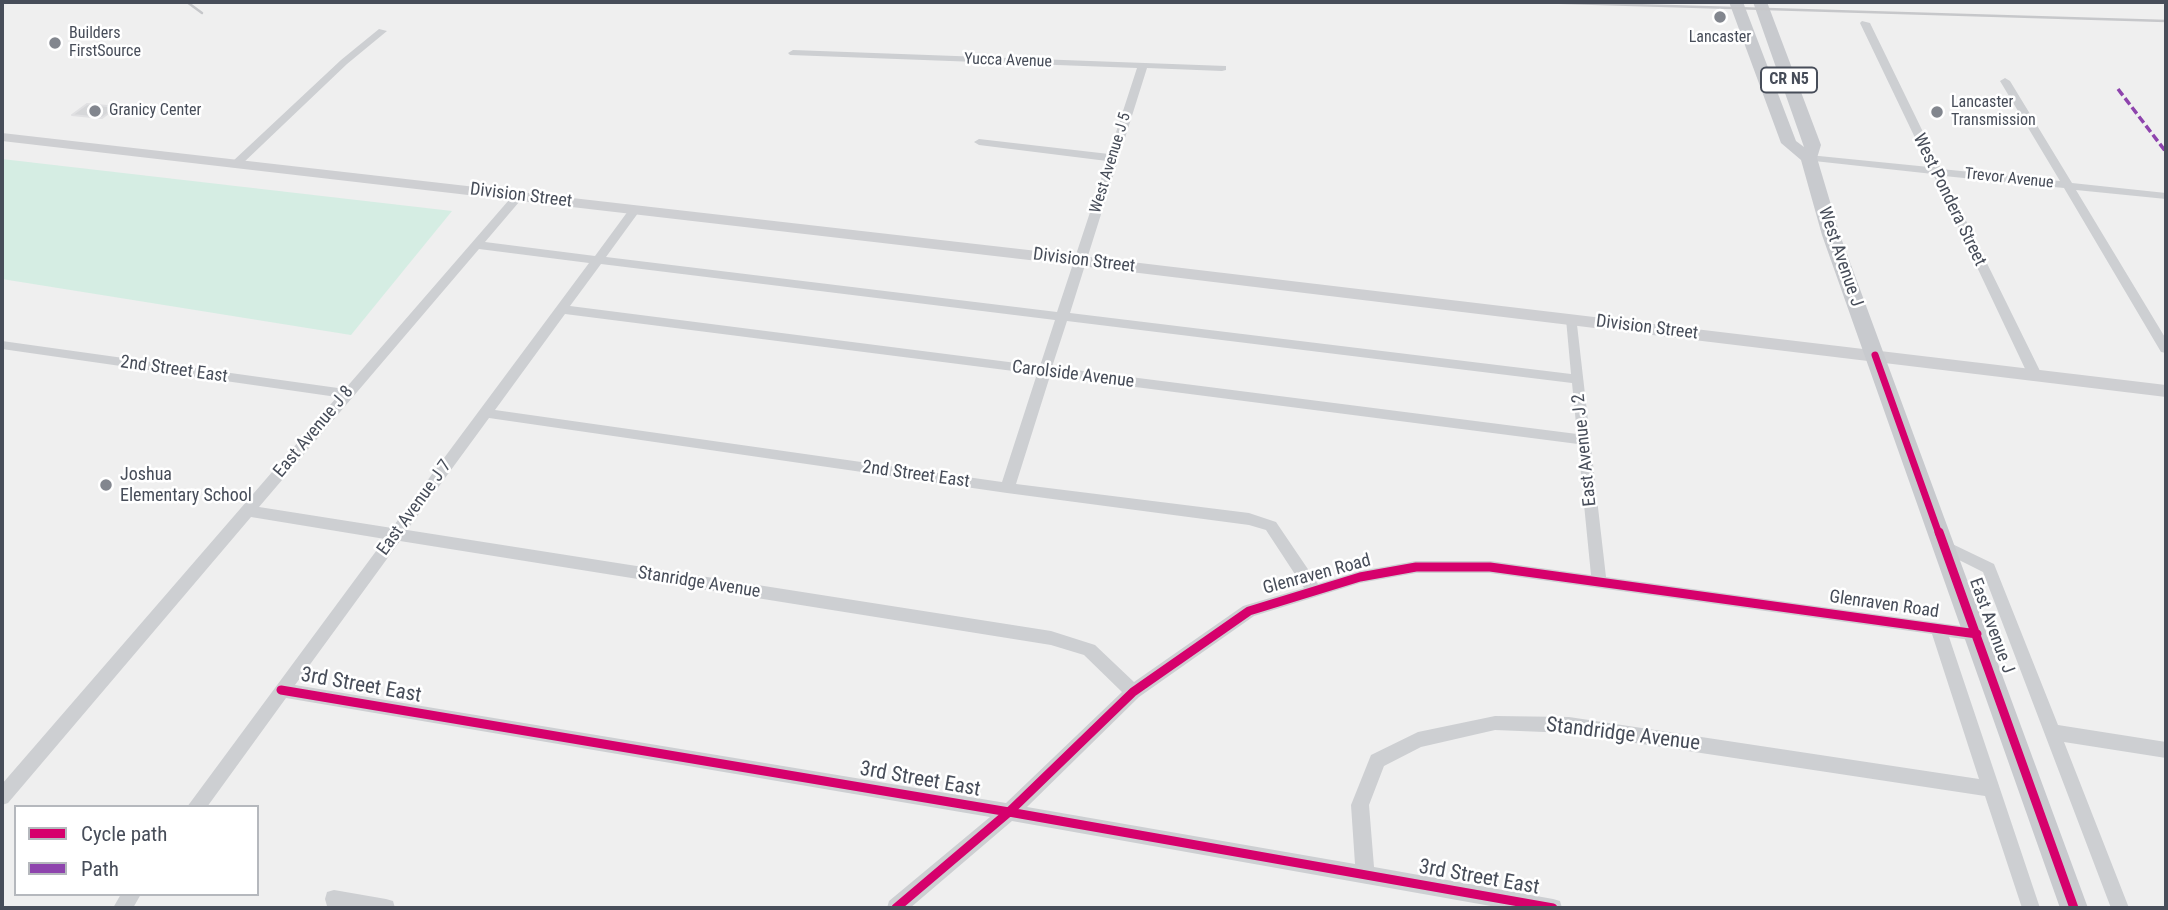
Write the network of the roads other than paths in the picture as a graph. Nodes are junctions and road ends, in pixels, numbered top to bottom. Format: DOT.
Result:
graph roads {
  1 [pos="1736,2"];
  2 [pos="1760,2"];
  3 [pos="1865,23"];
  4 [pos="382,31"];
  5 [pos="793,53"];
  6 [pos="1143,65"];
  7 [pos="1222,68"];
  8 [pos="2005,81"];
  9 [pos="2,136"];
  10 [pos="979,142"];
  11 [pos="1111,158"];
  12 [pos="1810,158"];
  13 [pos="237,163"];
  14 [pos="1934,170"];
  15 [pos="2067,186"];
  16 [pos="519,195"];
  17 [pos="2166,196"];
  18 [pos="635,209"];
  19 [pos="477,245"];
  20 [pos="598,260"];
  21 [pos="1081,261"];
  22 [pos="562,309"];
  23 [pos="1063,317"];
  24 [pos="1572,319"];
  25 [pos="2,345"];
  26 [pos="2166,349"];
  27 [pos="1875,355"];
  28 [pos="1046,372"];
  29 [pos="2035,375"];
  30 [pos="1578,379"];
  31 [pos="2166,391"];
  32 [pos="346,394"];
  33 [pos="485,413"];
  34 [pos="1584,440"];
  35 [pos="1007,488"];
  36 [pos="247,512"];
  37 [pos="394,536"];
  38 [pos="1945,547"];
  39 [pos="1599,580"];
  40 [pos="1314,590"];
  41 [pos="1938,628"];
  42 [pos="1977,634"];
  43 [pos="281,690"];
  44 [pos="1133,692"];
  45 [pos="2052,732"];
  46 [pos="2166,750"];
  47 [pos="1992,789"];
  48 [pos="2,797"];
  49 [pos="197,805"];
  50 [pos="1009,812"];
  51 [pos="1365,876"];
  52 [pos="334,899"];
  53 [pos="386,908"];
  54 [pos="896,908"];
  55 [pos="1553,908"];
  56 [pos="2031,908"];
  57 [pos="2074,908"];
  58 [pos="2120,908"];
  1 -- 12 [label="main road"];
  2 -- 12 [label="main road, West Avenue J / CR N5"];
  3 -- 14 [label="street, West Pondera Street"];
  4 -- 13 [label="street"];
  5 -- 6 [label="street, Yucca Avenue"];
  6 -- 7 [label="street, Yucca Avenue"];
  6 -- 11 [label="street, West Avenue J 5"];
  8 -- 15 [label="street"];
  9 -- 13 [label="main road, Division Street"];
  10 -- 11 [label="street"];
  11 -- 21 [label="street, West Avenue J 5"];
  12 -- 14 [label="street, Trevor Avenue"];
  12 -- 27 [label="main road, West Avenue J / CR N5"];
  13 -- 16 [label="main road, Division Street"];
  14 -- 15 [label="street, Trevor Avenue"];
  14 -- 29 [label="street, West Pondera Street"];
  15 -- 17 [label="street, Trevor Avenue"];
  15 -- 26 [label="street"];
  16 -- 18 [label="main road, Division Street"];
  16 -- 19 [label="street, East Avenue J 8"];
  18 -- 20 [label="street, East Avenue J 7"];
  18 -- 21 [label="main road, Division Street"];
  19 -- 20 [label="street"];
  19 -- 32 [label="street, East Avenue J 8"];
  20 -- 22 [label="street, East Avenue J 7"];
  20 -- 23 [label="street"];
  21 -- 23 [label="street, West Avenue J 5"];
  21 -- 24 [label="main road, Division Street"];
  22 -- 28 [label="street, Carolside Avenue"];
  22 -- 33 [label="street, East Avenue J 7"];
  23 -- 28 [label="street, West Avenue J 5"];
  23 -- 30 [label="street"];
  24 -- 27 [label="main road, Division Street"];
  24 -- 30 [label="street, East Avenue J 2"];
  25 -- 32 [label="street, 2nd Street East"];
  27 -- 29 [label="main road, Division Street"];
  27 -- 38 [label="main road, East Avenue J / CR N5"];
  28 -- 34 [label="street, Carolside Avenue"];
  28 -- 35 [label="street, West Avenue J 5"];
  29 -- 31 [label="main road, Division Street"];
  30 -- 34 [label="street, East Avenue J 2"];
  32 -- 36 [label="street, East Avenue J 8"];
  33 -- 35 [label="street, 2nd Street East"];
  33 -- 37 [label="street, East Avenue J 7"];
  34 -- 39 [label="street, East Avenue J 2"];
  35 -- 40 [label="street, 2nd Street East"];
  36 -- 37 [label="street, Stanridge Avenue"];
  36 -- 48 [label="street, East Avenue J 8"];
  37 -- 43 [label="street, East Avenue J 7"];
  37 -- 44 [label="street, Stanridge Avenue"];
  38 -- 42 [label="main road, East Avenue J / CR N5"];
  38 -- 45 [label="street"];
  39 -- 40 [label="street, Glenraven Road"];
  39 -- 41 [label="street, Glenraven Road"];
  40 -- 44 [label="street, Glenraven Road"];
  41 -- 42 [label="street, Glenraven Road"];
  41 -- 47 [label="street"];
  42 -- 57 [label="main road, East Avenue J / CR N5"];
  43 -- 49 [label="street, East Avenue J 7"];
  43 -- 50 [label="street, 3rd Street East"];
  44 -- 50 [label="street, Glenraven Road"];
  45 -- 46 [label="street"];
  45 -- 58 [label="street"];
  47 -- 51 [label="street, Standridge Avenue"];
  47 -- 56 [label="street"];
  50 -- 51 [label="street, 3rd Street East"];
  50 -- 54 [label="street, Glenraven Road"];
  51 -- 55 [label="street, 3rd Street East"];
  52 -- 53 [label="street"];
}
